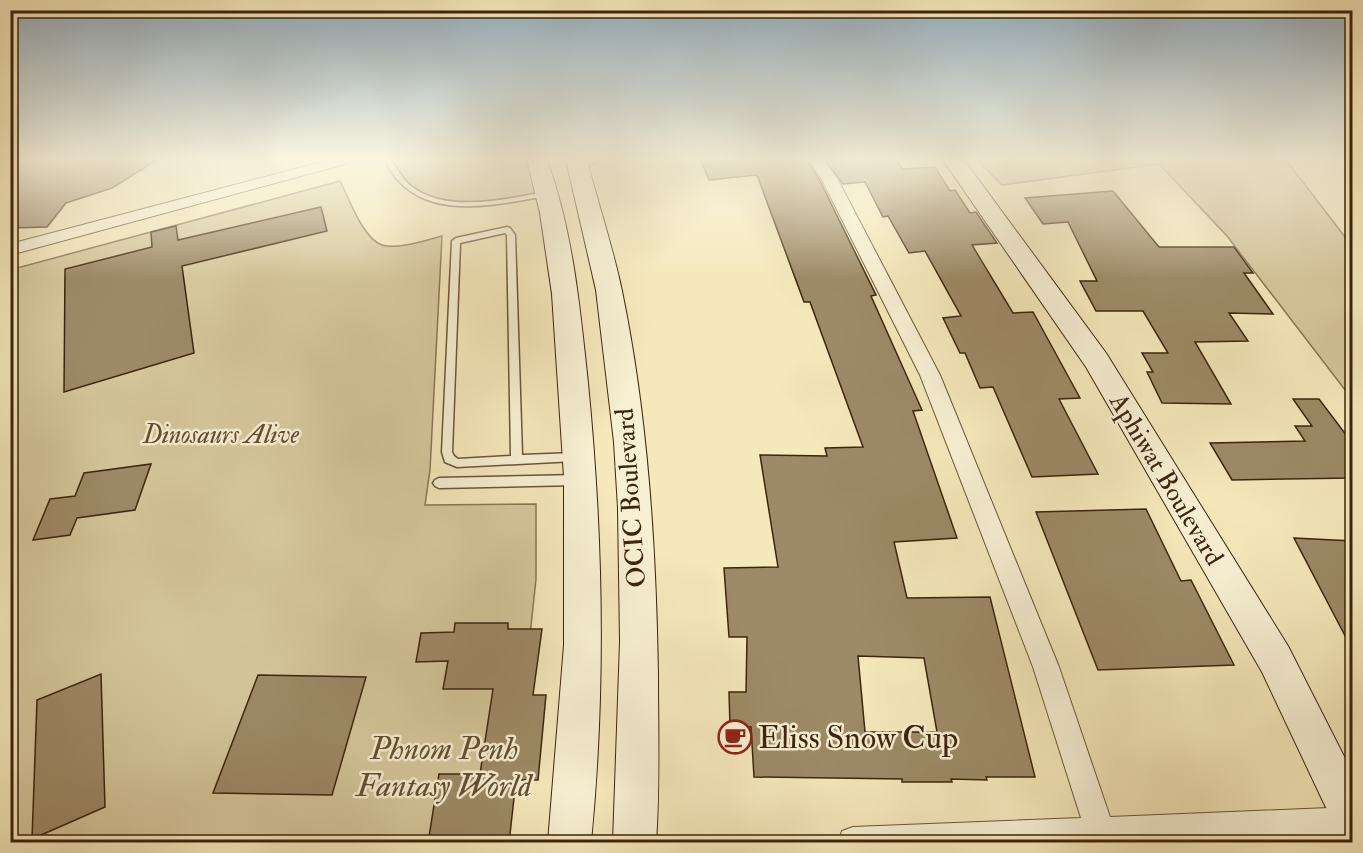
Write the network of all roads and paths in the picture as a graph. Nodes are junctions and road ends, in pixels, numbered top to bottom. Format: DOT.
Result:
graph roads {
  1 [pos="194,200"];
  2 [pos="441,200"];
  3 [pos="505,200"];
  4 [pos="547,200"];
  5 [pos="591,200"];
  6 [pos="840,200"];
  7 [pos="982,200"];
  8 [pos="10,250"];
  9 [pos="517,460"];
  10 [pos="581,469"];
  11 [pos="439,483"];
  12 [pos="1353,816"];
  13 [pos="1353,822"];
  14 [pos="1101,834"];
  15 [pos="570,843"];
  16 [pos="635,843"];
  17 [pos="853,843"];
  1 -- 8 [label="street"];
  2 -- 3 [label="lane"];
  4 -- 10 [label="street, OCIC Boulevard"];
  5 -- 16 [label="street, OCIC Boulevard"];
  6 -- 14 [label="street"];
  7 -- 12 [label="street, Aphiwat Boulevard"];
  9 -- 9 [label="lane"];
  9 -- 10 [label="lane"];
  10 -- 11 [label="lane"];
  10 -- 15 [label="street, OCIC Boulevard"];
  13 -- 14 [label="street"];
  14 -- 17 [label="street"];
}
